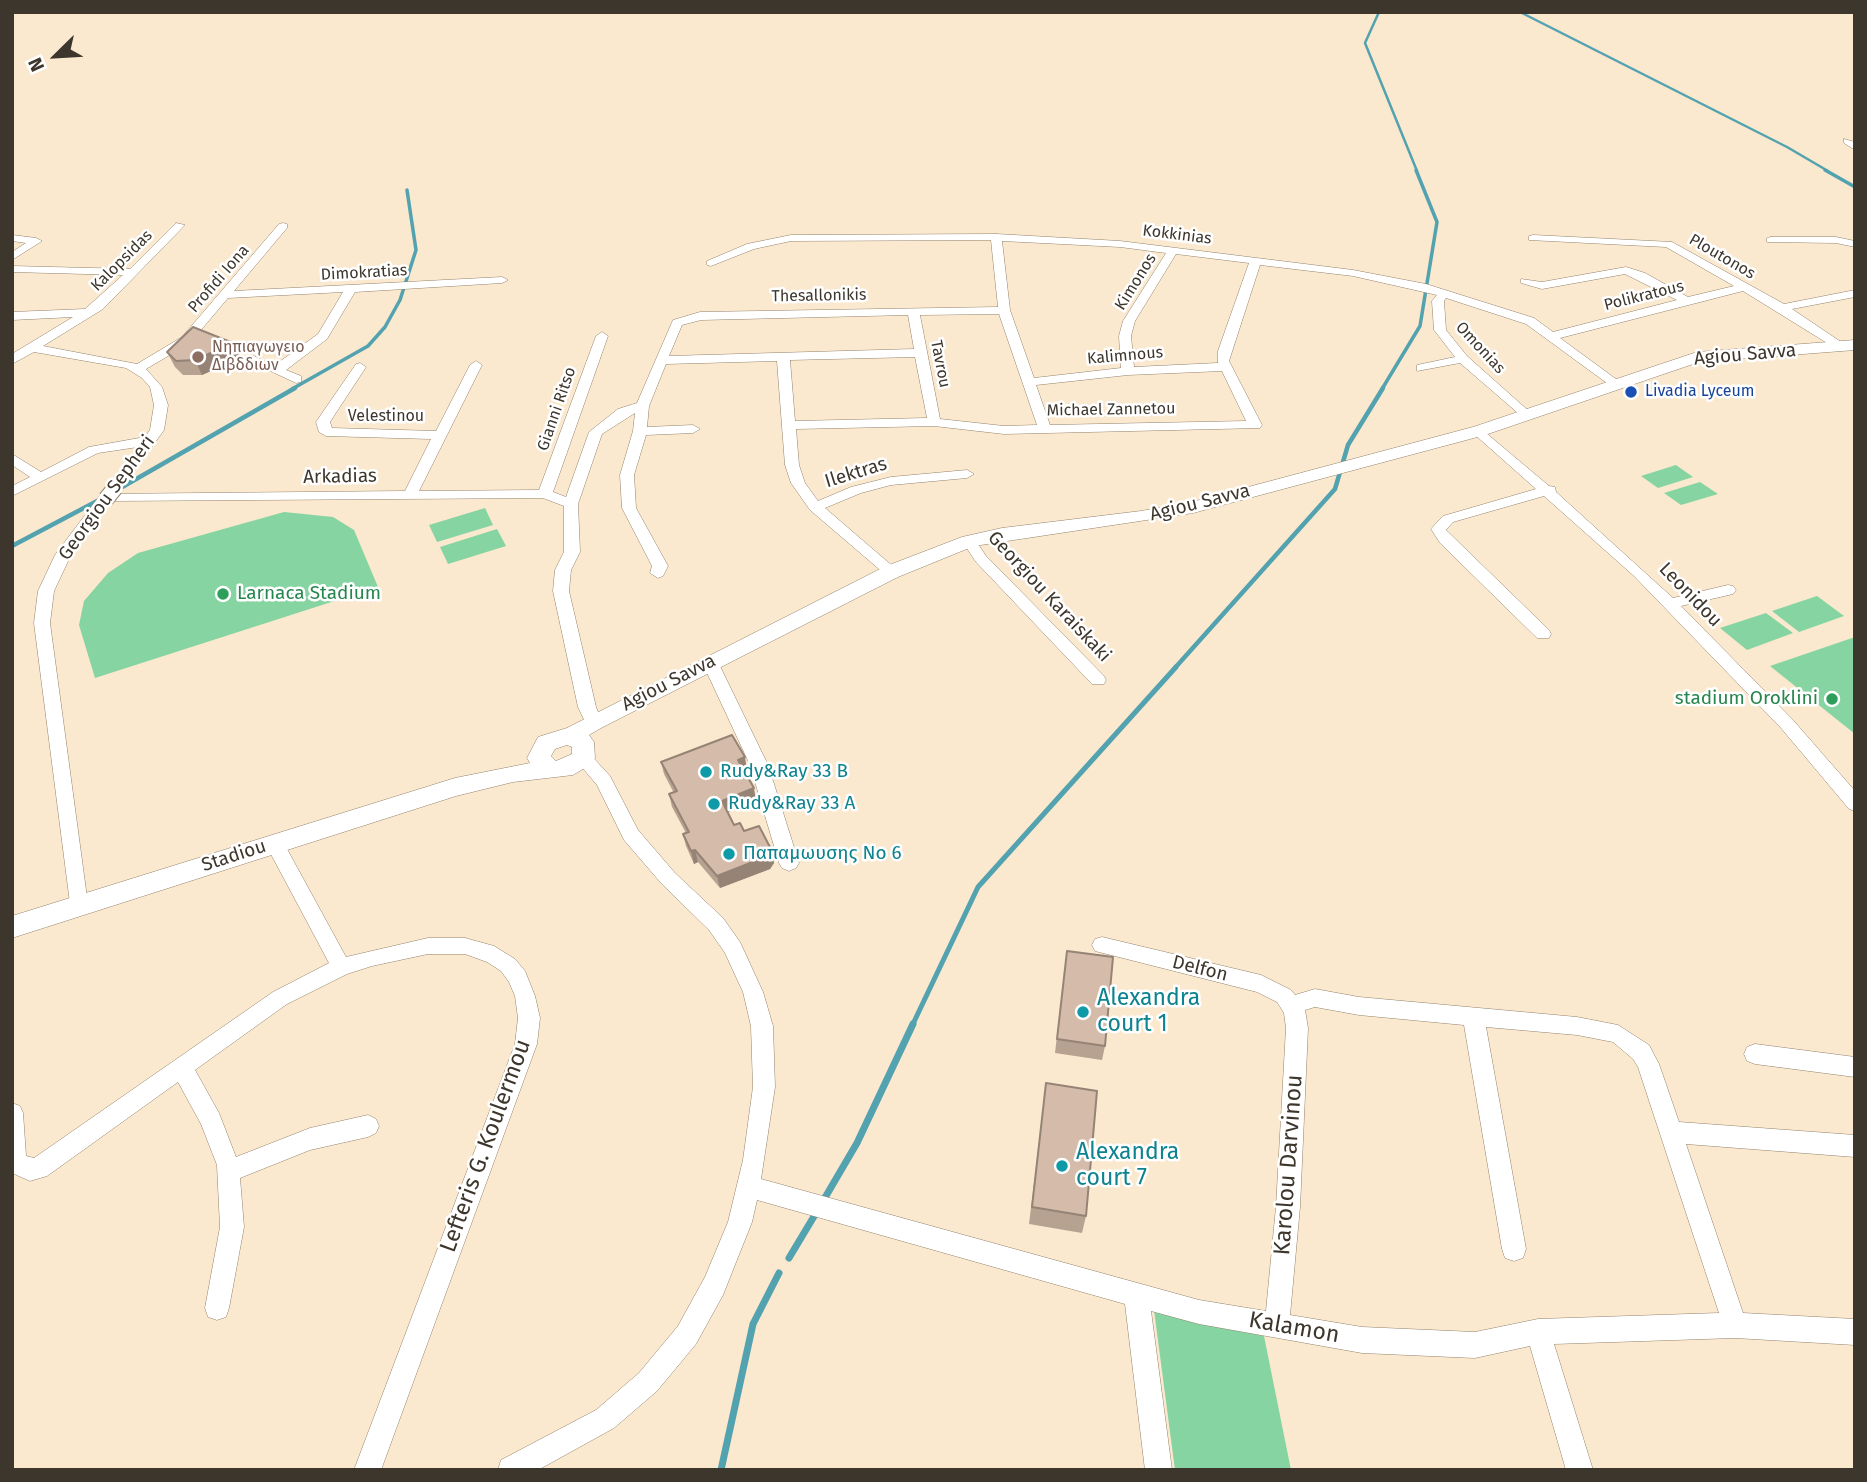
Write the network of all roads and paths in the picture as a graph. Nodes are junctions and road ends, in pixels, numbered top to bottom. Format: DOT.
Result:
graph roads {
  1 [pos="1855,138"];
  2 [pos="1855,147"];
  3 [pos="180,225"];
  4 [pos="283,226"];
  5 [pos="996,237"];
  6 [pos="12,238"];
  7 [pos="1533,238"];
  8 [pos="1771,240"];
  9 [pos="1855,244"];
  10 [pos="1173,251"];
  11 [pos="12,257"];
  12 [pos="1256,261"];
  13 [pos="711,263"];
  14 [pos="12,269"];
  15 [pos="133,272"];
  16 [pos="502,280"];
  17 [pos="1525,281"];
  18 [pos="1743,287"];
  19 [pos="350,290"];
  20 [pos="1441,292"];
  21 [pos="1855,293"];
  22 [pos="228,295"];
  23 [pos="1686,301"];
  24 [pos="1783,308"];
  25 [pos="1004,310"];
  26 [pos="913,312"];
  27 [pos="88,313"];
  28 [pos="12,316"];
  29 [pos="602,336"];
  30 [pos="1552,336"];
  31 [pos="1847,346"];
  32 [pos="35,348"];
  33 [pos="919,353"];
  34 [pos="783,357"];
  35 [pos="251,359"];
  36 [pos="1462,359"];
  37 [pos="12,360"];
  38 [pos="660,360"];
  39 [pos="476,365"];
  40 [pos="360,367"];
  41 [pos="1224,367"];
  42 [pos="138,368"];
  43 [pos="1421,368"];
  44 [pos="276,370"];
  45 [pos="1129,371"];
  46 [pos="296,379"];
  47 [pos="1029,382"];
  48 [pos="1615,385"];
  49 [pos="642,406"];
  50 [pos="1526,416"];
  51 [pos="934,422"];
  52 [pos="791,425"];
  53 [pos="693,429"];
  54 [pos="1045,429"];
  55 [pos="640,431"];
  56 [pos="1479,431"];
  57 [pos="441,435"];
  58 [pos="148,441"];
  59 [pos="12,458"];
  60 [pos="1357,462"];
  61 [pos="967,474"];
  62 [pos="1314,474"];
  63 [pos="39,477"];
  64 [pos="1550,490"];
  65 [pos="12,492"];
  66 [pos="545,494"];
  67 [pos="109,495"];
  68 [pos="409,496"];
  69 [pos="571,504"];
  70 [pos="815,507"];
  71 [pos="969,541"];
  72 [pos="891,572"];
  73 [pos="658,573"];
  74 [pos="1728,590"];
  75 [pos="1669,604"];
  76 [pos="1543,634"];
  77 [pos="710,662"];
  78 [pos="1098,680"];
  79 [pos="593,722"];
  80 [pos="572,736"];
  81 [pos="542,748"];
  82 [pos="583,758"];
  83 [pos="551,770"];
  84 [pos="455,787"];
  85 [pos="1855,804"];
  86 [pos="274,843"];
  87 [pos="789,863"];
  88 [pos="78,905"];
  89 [pos="12,927"];
  90 [pos="1102,945"];
  91 [pos="341,967"];
  92 [pos="1292,1005"];
  93 [pos="1473,1016"];
  94 [pos="1755,1054"];
  95 [pos="1855,1067"];
  96 [pos="182,1068"];
  97 [pos="12,1114"];
  98 [pos="368,1126"];
  99 [pos="1672,1132"];
  100 [pos="1855,1146"];
  101 [pos="229,1171"];
  102 [pos="749,1187"];
  103 [pos="1514,1249"];
  104 [pos="1136,1293"];
  105 [pos="217,1308"];
  106 [pos="1735,1325"];
  107 [pos="1277,1326"];
  108 [pos="1538,1332"];
  109 [pos="1855,1332"];
  110 [pos="367,1470"];
  111 [pos="512,1470"];
  112 [pos="1159,1470"];
  113 [pos="1580,1470"];
  1 -- 2 [label="street"];
  3 -- 15 [label="street, Kalopsidas"];
  4 -- 22 [label="street, Profidi Iona"];
  5 -- 10 [label="street, Kokkinias"];
  5 -- 13 [label="street, Kokkinias"];
  5 -- 25 [label="street"];
  6 -- 11 [label="street"];
  7 -- 18 [label="street, Ploutonos"];
  8 -- 9 [label="street"];
  10 -- 12 [label="street, Kokkinias"];
  10 -- 45 [label="street, Kimonos"];
  12 -- 20 [label="street, Kokkinias"];
  12 -- 41 [label="street"];
  14 -- 15 [label="street"];
  15 -- 27 [label="street, Kalopsidas"];
  16 -- 19 [label="street, Dimokratias"];
  17 -- 23 [label="street"];
  18 -- 23 [label="street, Polikratous"];
  18 -- 24 [label="street, Ploutonos"];
  19 -- 22 [label="street, Dimokratias"];
  19 -- 44 [label="street"];
  20 -- 30 [label="street, Kokkinias"];
  20 -- 36 [label="street, Omonias"];
  21 -- 24 [label="street"];
  22 -- 42 [label="street, Profidi Iona"];
  23 -- 30 [label="street, Polikratous"];
  24 -- 31 [label="street, Ploutonos"];
  25 -- 26 [label="street, Thesallonikis"];
  25 -- 47 [label="street"];
  26 -- 33 [label="street, Tavrou"];
  26 -- 38 [label="street, Thesallonikis"];
  27 -- 28 [label="street"];
  27 -- 32 [label="street, Kalopsidas"];
  29 -- 66 [label="street, Gianni Ritso"];
  30 -- 48 [label="street, Kokkinias"];
  31 -- 48 [label="street, Agiou Savva"];
  32 -- 37 [label="street, Kalopsidas"];
  32 -- 42 [label="street"];
  33 -- 34 [label="street"];
  33 -- 51 [label="street, Tavrou"];
  34 -- 38 [label="street"];
  34 -- 52 [label="street"];
  35 -- 44 [label="street"];
  36 -- 43 [label="street"];
  36 -- 50 [label="street, Omonias"];
  38 -- 49 [label="street, Thesallonikis"];
  39 -- 57 [label="street"];
  40 -- 57 [label="street, Velestinou"];
  41 -- 45 [label="street, Kalimnous"];
  41 -- 54 [label="street, Michael Zannetou"];
  42 -- 58 [label="street, Georgiou Sepheri"];
  44 -- 46 [label="street"];
  45 -- 47 [label="street, Kalimnous"];
  47 -- 54 [label="street"];
  48 -- 50 [label="street, Agiou Savva"];
  49 -- 55 [label="street, Thesallonikis"];
  49 -- 69 [label="street"];
  50 -- 56 [label="street, Agiou Savva"];
  51 -- 52 [label="street, Michael Zannetou"];
  51 -- 54 [label="street, Michael Zannetou"];
  52 -- 70 [label="street"];
  53 -- 55 [label="street"];
  55 -- 73 [label="street, Thesallonikis"];
  56 -- 60 [label="street, Agiou Savva"];
  56 -- 64 [label="street, Leonidou"];
  57 -- 68 [label="street"];
  58 -- 63 [label="street"];
  58 -- 67 [label="street, Georgiou Sepheri"];
  59 -- 63 [label="street"];
  60 -- 62 [label="street, Agiou Savva"];
  61 -- 70 [label="street, Ilektras"];
  62 -- 71 [label="street, Agiou Savva"];
  63 -- 65 [label="street"];
  64 -- 75 [label="street, Leonidou"];
  64 -- 76 [label="street"];
  66 -- 68 [label="street, Arkadias"];
  66 -- 69 [label="street, Arkadias"];
  67 -- 68 [label="street, Arkadias"];
  67 -- 88 [label="street, Georgiou Sepheri"];
  69 -- 79 [label="street"];
  70 -- 72 [label="street, Ilektras"];
  71 -- 72 [label="street, Agiou Savva"];
  71 -- 78 [label="street, Georgiou Karaiskaki"];
  72 -- 77 [label="street, Agiou Savva"];
  74 -- 75 [label="street"];
  75 -- 85 [label="street, Leonidou"];
  77 -- 79 [label="street, Agiou Savva"];
  77 -- 87 [label="street"];
  79 -- 80 [label="street, Agiou Savva"];
  80 -- 81 [label="street"];
  80 -- 82 [label="street"];
  81 -- 83 [label="street"];
  81 -- 84 [label="street, Stadiou"];
  82 -- 83 [label="street"];
  82 -- 102 [label="street"];
  83 -- 84 [label="street, Stadiou"];
  84 -- 86 [label="street, Stadiou"];
  86 -- 88 [label="street, Stadiou"];
  86 -- 91 [label="street"];
  88 -- 89 [label="street, Stadiou"];
  90 -- 92 [label="street, Delfon"];
  91 -- 96 [label="street, Lefteris G. Koulermou"];
  91 -- 110 [label="street, Lefteris G. Koulermou"];
  92 -- 93 [label="street"];
  92 -- 107 [label="street, Karolou Darvinou"];
  93 -- 99 [label="street"];
  93 -- 103 [label="street"];
  94 -- 95 [label="street"];
  96 -- 97 [label="street, Lefteris G. Koulermou"];
  96 -- 101 [label="street"];
  98 -- 101 [label="street"];
  99 -- 100 [label="street"];
  99 -- 106 [label="street"];
  101 -- 105 [label="street"];
  102 -- 104 [label="street, Kalamon"];
  102 -- 111 [label="street"];
  104 -- 107 [label="street, Kalamon"];
  104 -- 112 [label="street"];
  106 -- 108 [label="street, Kalamon"];
  106 -- 109 [label="street, Kalamon"];
  107 -- 108 [label="street, Kalamon"];
  108 -- 113 [label="street"];
}
